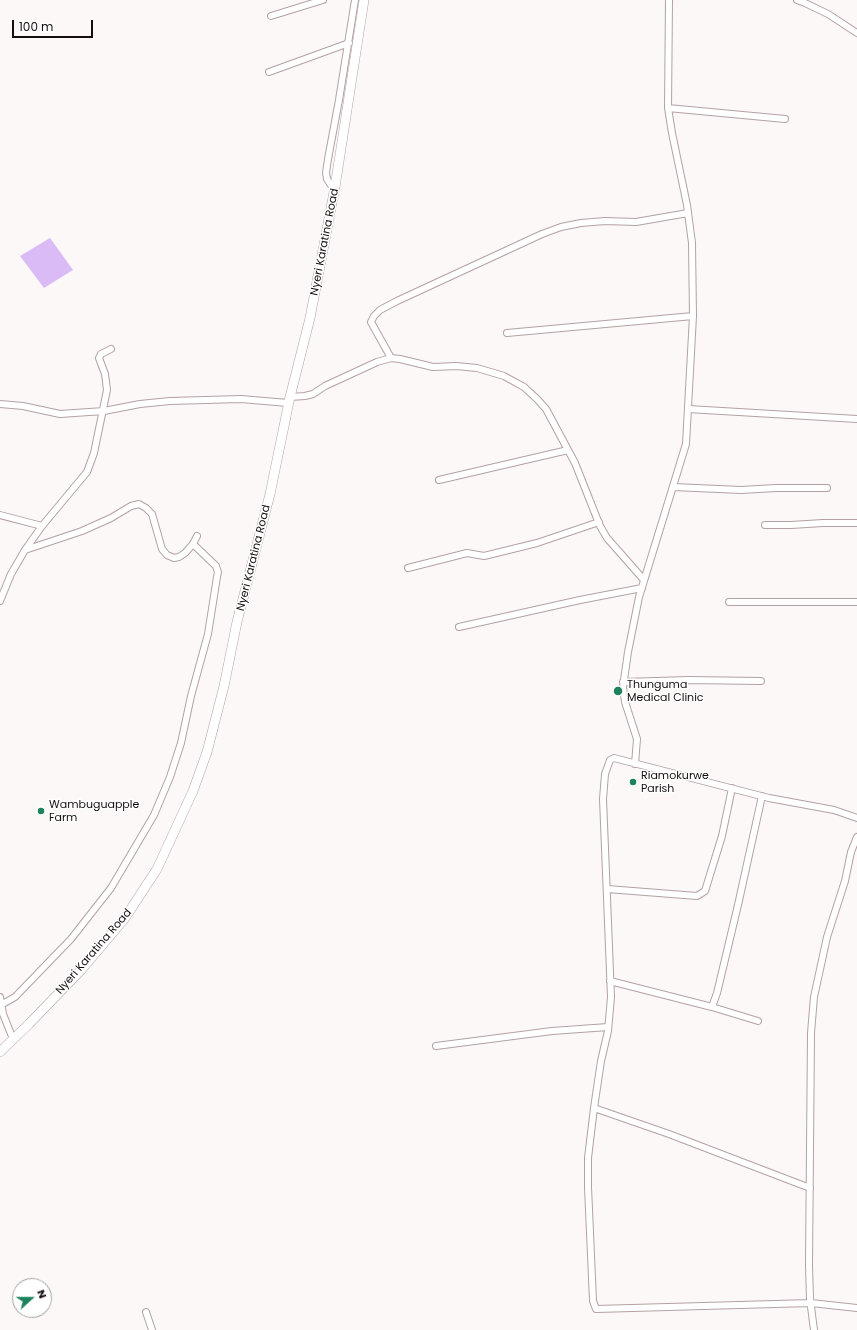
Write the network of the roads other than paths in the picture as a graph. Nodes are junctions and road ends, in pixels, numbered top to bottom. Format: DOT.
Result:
graph roads {
  1 [pos="323,0"];
  2 [pos="355,0"];
  3 [pos="364,0"];
  4 [pos="669,0"];
  5 [pos="797,0"];
  6 [pos="271,16"];
  7 [pos="857,33"];
  8 [pos="349,43"];
  9 [pos="269,72"];
  10 [pos="668,108"];
  11 [pos="785,119"];
  12 [pos="335,187"];
  13 [pos="688,213"];
  14 [pos="692,316"];
  15 [pos="507,333"];
  16 [pos="111,349"];
  17 [pos="390,358"];
  18 [pos="289,400"];
  19 [pos="0,404"];
  20 [pos="688,409"];
  21 [pos="104,411"];
  22 [pos="857,419"];
  23 [pos="568,450"];
  24 [pos="439,480"];
  25 [pos="673,487"];
  26 [pos="827,488"];
  27 [pos="0,515"];
  28 [pos="598,522"];
  29 [pos="857,523"];
  30 [pos="765,525"];
  31 [pos="42,526"];
  32 [pos="197,536"];
  33 [pos="193,544"];
  34 [pos="25,550"];
  35 [pos="408,568"];
  36 [pos="644,580"];
  37 [pos="642,588"];
  38 [pos="0,601"];
  39 [pos="729,602"];
  40 [pos="857,602"];
  41 [pos="459,626"];
  42 [pos="761,680"];
  43 [pos="624,682"];
  44 [pos="635,764"];
  45 [pos="732,788"];
  46 [pos="762,796"];
  47 [pos="857,818"];
  48 [pos="857,837"];
  49 [pos="607,888"];
  50 [pos="610,981"];
  51 [pos="0,997"];
  52 [pos="1,1005"];
  53 [pos="712,1007"];
  54 [pos="758,1020"];
  55 [pos="608,1027"];
  56 [pos="13,1039"];
  57 [pos="436,1046"];
  58 [pos="0,1052"];
  59 [pos="594,1108"];
  60 [pos="810,1188"];
  61 [pos="811,1303"];
  62 [pos="857,1308"];
  63 [pos="146,1312"];
  64 [pos="152,1330"];
  65 [pos="814,1330"];
  1 -- 6 [label="street"];
  2 -- 8 [label="street"];
  3 -- 12 [label="highway, Nyeri Karatina Road"];
  4 -- 10 [label="street"];
  5 -- 7 [label="street"];
  8 -- 9 [label="street"];
  8 -- 12 [label="street"];
  10 -- 11 [label="street"];
  10 -- 13 [label="street"];
  12 -- 18 [label="highway, Nyeri Karatina Road"];
  13 -- 14 [label="street"];
  13 -- 17 [label="street"];
  14 -- 15 [label="street"];
  14 -- 20 [label="street"];
  16 -- 21 [label="street"];
  17 -- 18 [label="street"];
  17 -- 23 [label="street"];
  18 -- 21 [label="street"];
  18 -- 56 [label="highway, Nyeri Karatina Road"];
  19 -- 21 [label="street"];
  20 -- 22 [label="street"];
  20 -- 25 [label="street"];
  21 -- 31 [label="street"];
  23 -- 24 [label="street"];
  23 -- 28 [label="street"];
  25 -- 26 [label="street"];
  25 -- 36 [label="street"];
  27 -- 31 [label="street"];
  28 -- 35 [label="street"];
  28 -- 36 [label="street"];
  29 -- 30 [label="street"];
  31 -- 34 [label="street"];
  32 -- 33 [label="street"];
  33 -- 34 [label="street"];
  33 -- 52 [label="street"];
  34 -- 38 [label="street"];
  36 -- 37 [label="street"];
  37 -- 41 [label="street"];
  37 -- 43 [label="street"];
  39 -- 40 [label="street"];
  42 -- 43 [label="street"];
  43 -- 44 [label="street"];
  44 -- 45 [label="street"];
  44 -- 49 [label="street"];
  45 -- 46 [label="street"];
  45 -- 49 [label="street"];
  46 -- 47 [label="street"];
  46 -- 53 [label="street"];
  48 -- 60 [label="street"];
  49 -- 50 [label="street"];
  50 -- 53 [label="street"];
  50 -- 55 [label="street"];
  51 -- 52 [label="street"];
  52 -- 56 [label="street"];
  53 -- 54 [label="street"];
  55 -- 57 [label="street"];
  55 -- 59 [label="street"];
  56 -- 58 [label="highway, Nyeri Karatina Road"];
  59 -- 60 [label="street"];
  59 -- 61 [label="street"];
  60 -- 61 [label="street"];
  61 -- 62 [label="street"];
  61 -- 65 [label="street"];
  63 -- 64 [label="street"];
}
